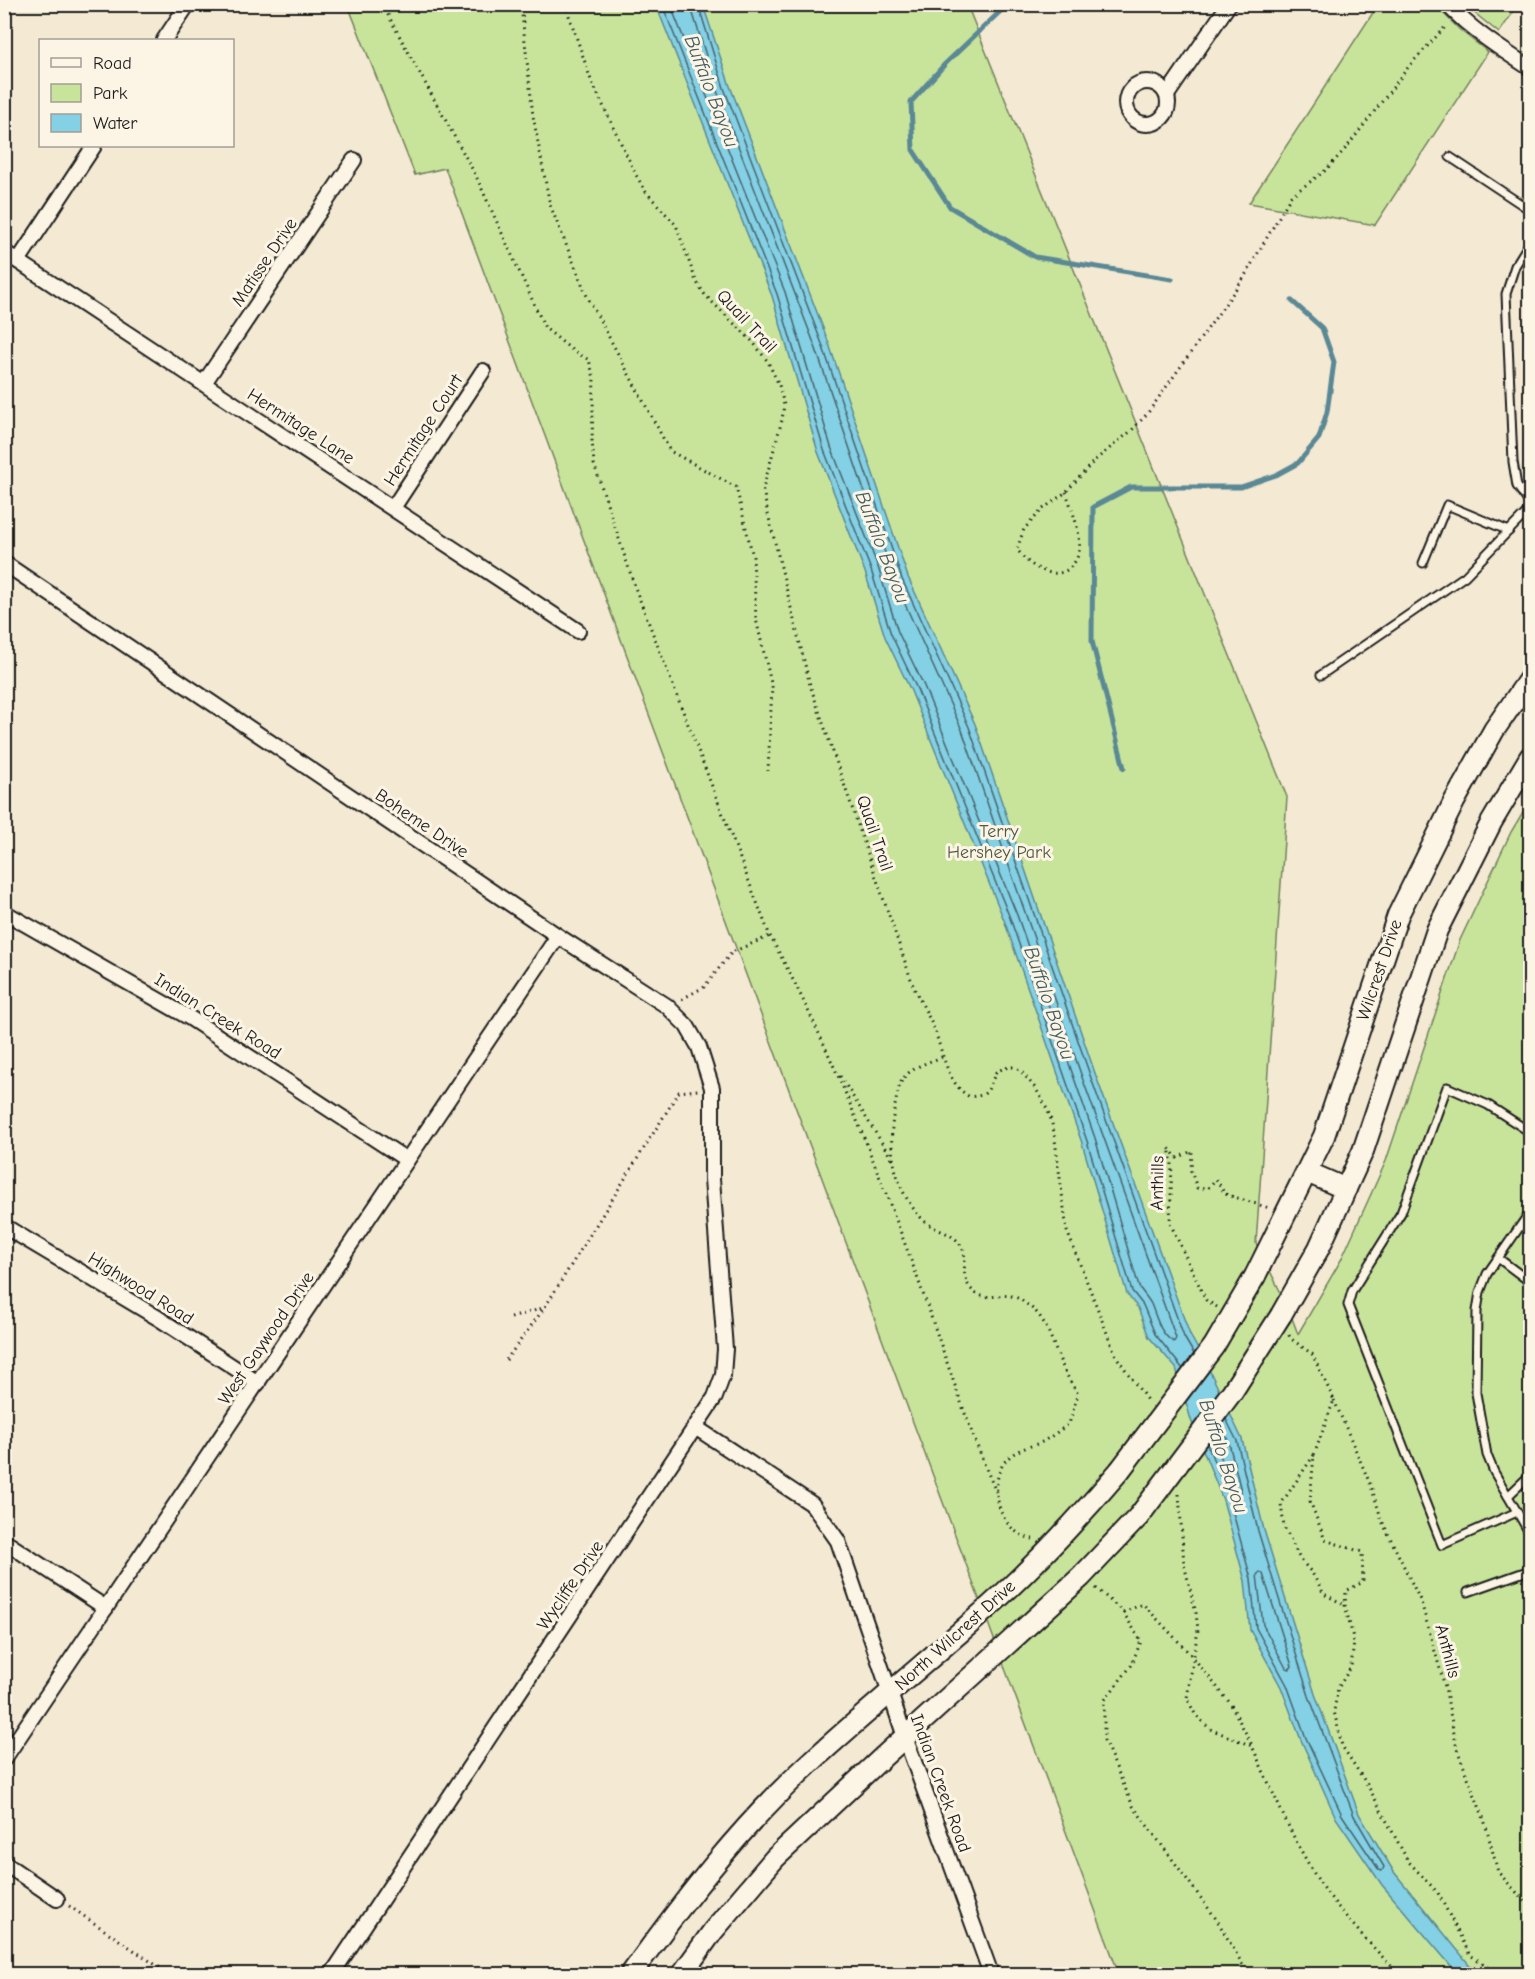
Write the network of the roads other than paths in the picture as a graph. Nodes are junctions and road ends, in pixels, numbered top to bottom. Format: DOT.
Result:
graph roads {
  1 [pos="188,4"];
  2 [pos="1229,4"];
  3 [pos="1447,4"];
  4 [pos="165,39"];
  5 [pos="1530,68"];
  6 [pos="1167,95"];
  7 [pos="93,147"];
  8 [pos="1450,158"];
  9 [pos="354,160"];
  10 [pos="1530,210"];
  11 [pos="1530,242"];
  12 [pos="4,252"];
  13 [pos="18,261"];
  14 [pos="483,371"];
  15 [pos="204,383"];
  16 [pos="1530,504"];
  17 [pos="393,508"];
  18 [pos="1530,509"];
  19 [pos="1509,531"];
  20 [pos="4,563"];
  21 [pos="1423,563"];
  22 [pos="578,631"];
  23 [pos="1321,675"];
  24 [pos="1530,678"];
  25 [pos="1530,757"];
  26 [pos="4,912"];
  27 [pos="558,936"];
  28 [pos="1530,1132"];
  29 [pos="407,1160"];
  30 [pos="1307,1172"];
  31 [pos="712,1179"];
  32 [pos="1346,1189"];
  33 [pos="1530,1212"];
  34 [pos="4,1226"];
  35 [pos="1498,1258"];
  36 [pos="1255,1276"];
  37 [pos="1530,1282"];
  38 [pos="1530,1319"];
  39 [pos="1530,1336"];
  40 [pos="258,1383"];
  41 [pos="695,1427"];
  42 [pos="1530,1475"];
  43 [pos="1508,1496"];
  44 [pos="1516,1512"];
  45 [pos="1530,1534"];
  46 [pos="4,1541"];
  47 [pos="1530,1570"];
  48 [pos="1468,1592"];
  49 [pos="106,1608"];
  50 [pos="890,1692"];
  51 [pos="905,1737"];
  52 [pos="4,1759"];
  53 [pos="4,1863"];
  54 [pos="57,1899"];
  55 [pos="332,1974"];
  56 [pos="631,1974"];
  57 [pos="682,1974"];
  58 [pos="991,1974"];
  1 -- 4 [label="street"];
  2 -- 6 [label="street"];
  3 -- 5 [label="street"];
  7 -- 13 [label="street"];
  8 -- 10 [label="lane"];
  9 -- 15 [label="street, Matisse Drive"];
  11 -- 16 [label="lane"];
  12 -- 13 [label="street, Hermitage Lane"];
  13 -- 15 [label="street, Hermitage Lane"];
  14 -- 17 [label="street, Hermitage Court"];
  15 -- 17 [label="street, Hermitage Lane"];
  17 -- 22 [label="street, Hermitage Lane"];
  18 -- 19 [label="lane"];
  19 -- 21 [label="lane"];
  19 -- 23 [label="lane"];
  20 -- 27 [label="street, Boheme Drive"];
  24 -- 30 [label="main road, Wilcrest Drive"];
  25 -- 32 [label="main road"];
  26 -- 29 [label="street, Indian Creek Road"];
  27 -- 29 [label="street, West Gaywood Drive"];
  27 -- 31 [label="street, Boheme Drive"];
  28 -- 44 [label="lane"];
  29 -- 40 [label="street, West Gaywood Drive"];
  30 -- 32 [label="main road"];
  30 -- 36 [label="main road, Wilcrest Drive"];
  31 -- 41 [label="street, Wycliffe Drive"];
  32 -- 51 [label="main road, bridge"];
  33 -- 35 [label="lane"];
  34 -- 40 [label="street, Highwood Road"];
  35 -- 37 [label="lane"];
  35 -- 43 [label="lane"];
  36 -- 50 [label="main road, North Wilcrest Drive, bridge"];
  38 -- 39 [label="lane"];
  40 -- 49 [label="street, West Gaywood Drive"];
  41 -- 50 [label="street, Indian Creek Road"];
  41 -- 55 [label="street, Wycliffe Drive"];
  42 -- 43 [label="lane"];
  43 -- 44 [label="lane"];
  44 -- 45 [label="lane"];
  46 -- 49 [label="street"];
  47 -- 48 [label="lane"];
  49 -- 52 [label="street, West Gaywood Drive"];
  50 -- 51 [label="street, Indian Creek Road"];
  50 -- 56 [label="main road, North Wilcrest Drive"];
  51 -- 57 [label="main road"];
  51 -- 58 [label="street, Indian Creek Road"];
  53 -- 54 [label="street"];
}
